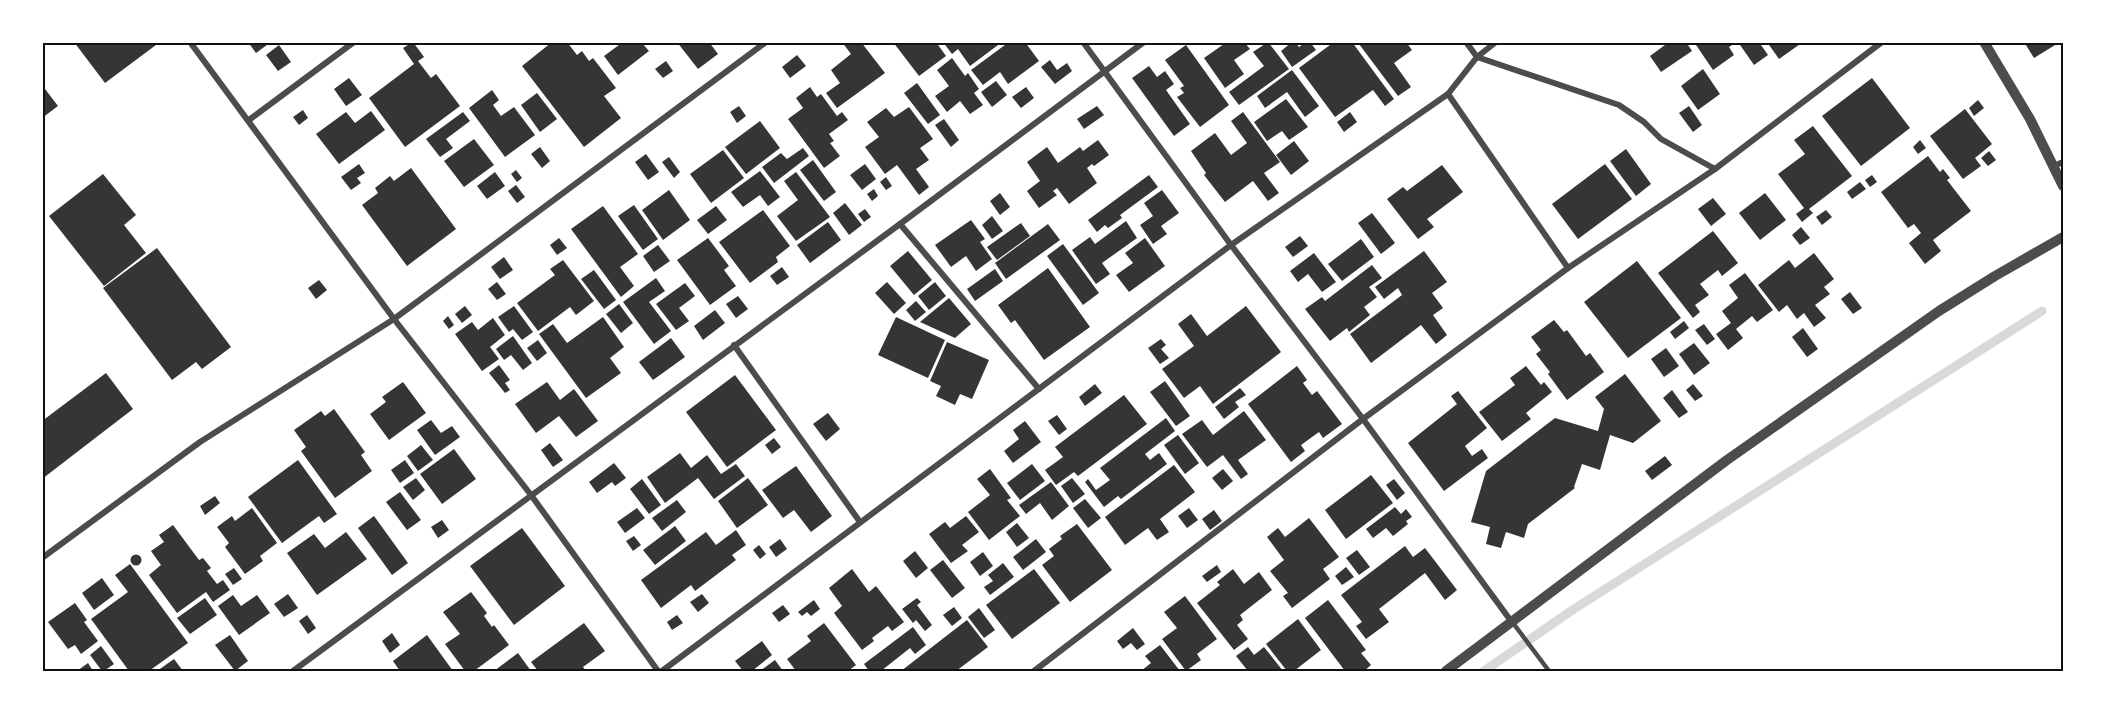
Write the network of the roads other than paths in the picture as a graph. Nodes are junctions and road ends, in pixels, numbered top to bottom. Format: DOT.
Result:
graph roads {
  1 [pos="190,42"];
  2 [pos="354,42"];
  3 [pos="766,42"];
  4 [pos="1083,42"];
  5 [pos="1144,42"];
  6 [pos="1466,42"];
  7 [pos="1496,42"];
  8 [pos="1882,42"];
  9 [pos="1984,42"];
  10 [pos="1477,57"];
  11 [pos="1104,71"];
  12 [pos="1448,94"];
  13 [pos="249,120"];
  14 [pos="2058,164"];
  15 [pos="1715,169"];
  16 [pos="2063,186"];
  17 [pos="900,224"];
  18 [pos="2063,237"];
  19 [pos="1231,245"];
  20 [pos="1568,268"];
  21 [pos="394,319"];
  22 [pos="734,345"];
  23 [pos="1039,389"];
  24 [pos="1363,419"];
  25 [pos="531,495"];
  26 [pos="860,522"];
  27 [pos="42,558"];
  28 [pos="1510,621"];
  29 [pos="293,671"];
  30 [pos="660,671"];
  31 [pos="1034,671"];
  32 [pos="1446,671"];
  33 [pos="1549,671"];
  1 -- 13 [label="street"];
  2 -- 13 [label="street"];
  3 -- 21 [label="street"];
  4 -- 11 [label="street"];
  5 -- 11 [label="street"];
  6 -- 10 [label="street"];
  7 -- 10 [label="street"];
  8 -- 15 [label="street"];
  9 -- 14 [label="street"];
  10 -- 12 [label="street"];
  10 -- 15 [label="street"];
  11 -- 17 [label="street"];
  11 -- 19 [label="street"];
  12 -- 19 [label="street"];
  12 -- 20 [label="street"];
  13 -- 21 [label="street"];
  14 -- 16 [label="street"];
  15 -- 20 [label="street"];
  17 -- 22 [label="street"];
  17 -- 23 [label="street"];
  18 -- 28 [label="street"];
  19 -- 23 [label="street"];
  19 -- 24 [label="street"];
  20 -- 24 [label="street"];
  21 -- 25 [label="street"];
  21 -- 27 [label="street"];
  22 -- 25 [label="street"];
  22 -- 26 [label="street"];
  23 -- 26 [label="street"];
  24 -- 28 [label="street"];
  24 -- 31 [label="street"];
  25 -- 29 [label="street"];
  25 -- 30 [label="street"];
  26 -- 30 [label="street"];
  28 -- 32 [label="street"];
  28 -- 33 [label="lane"];
}
